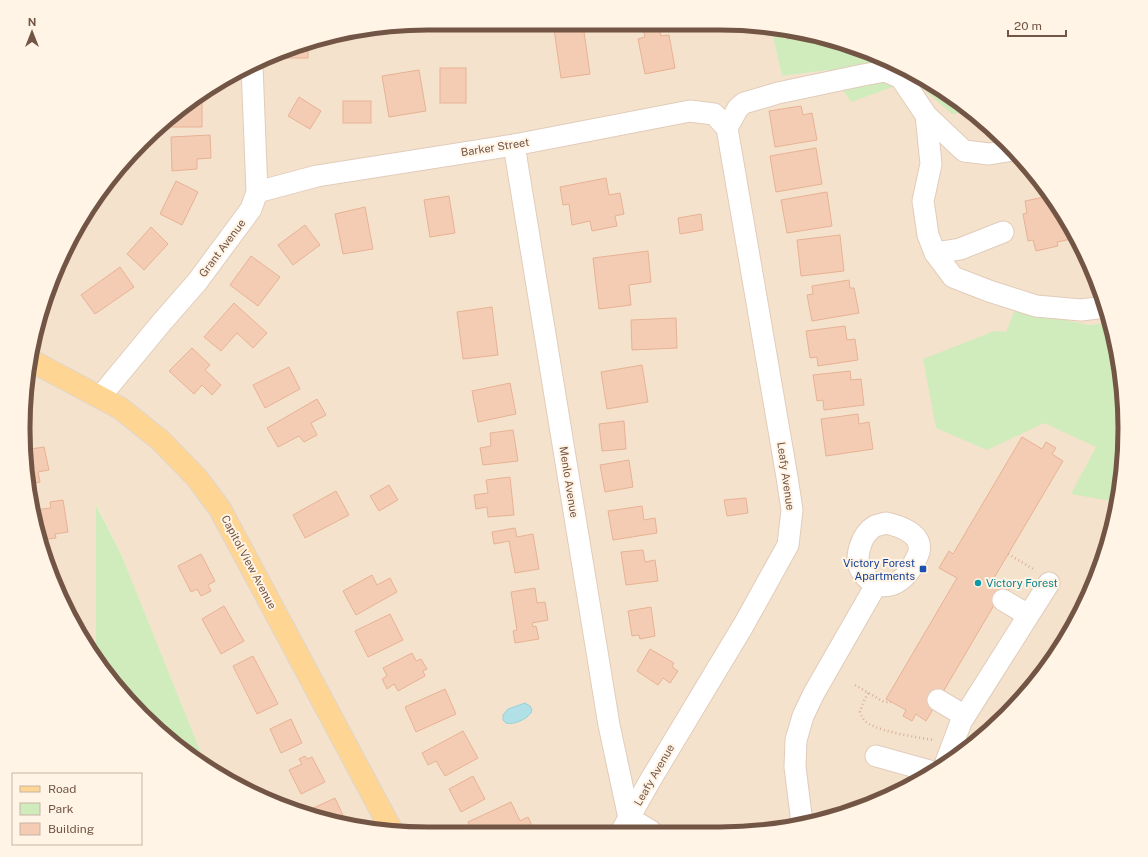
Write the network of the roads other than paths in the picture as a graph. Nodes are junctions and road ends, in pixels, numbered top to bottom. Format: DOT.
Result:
graph roads {
  1 [pos="252,71"];
  2 [pos="926,115"];
  3 [pos="727,128"];
  4 [pos="514,145"];
  5 [pos="1005,151"];
  6 [pos="257,192"];
  7 [pos="1003,232"];
  8 [pos="935,253"];
  9 [pos="1099,308"];
  10 [pos="36,363"];
  11 [pos="100,397"];
  12 [pos="1045,578"];
  13 [pos="876,585"];
  14 [pos="1003,600"];
  15 [pos="1028,615"];
  16 [pos="938,700"];
  17 [pos="965,716"];
  18 [pos="949,753"];
  19 [pos="876,756"];
  20 [pos="926,770"];
  21 [pos="801,818"];
  22 [pos="389,825"];
  23 [pos="625,825"];
  1 -- 6 [label="street, Grant Avenue"];
  2 -- 3 [label="street"];
  2 -- 5 [label="street"];
  2 -- 8 [label="street"];
  3 -- 4 [label="street, Barker Street"];
  3 -- 23 [label="street, Leafy Avenue"];
  4 -- 6 [label="street, Barker Street"];
  4 -- 23 [label="street, Menlo Avenue"];
  6 -- 11 [label="street, Grant Avenue"];
  7 -- 8 [label="street"];
  8 -- 9 [label="street"];
  10 -- 11 [label="main road, Capitol View Avenue"];
  11 -- 22 [label="main road, Capitol View Avenue"];
  12 -- 15 [label="street"];
  13 -- 21 [label="street"];
  14 -- 15 [label="street"];
  15 -- 17 [label="street"];
  16 -- 17 [label="street"];
  17 -- 18 [label="street"];
  19 -- 20 [label="street"];
}
